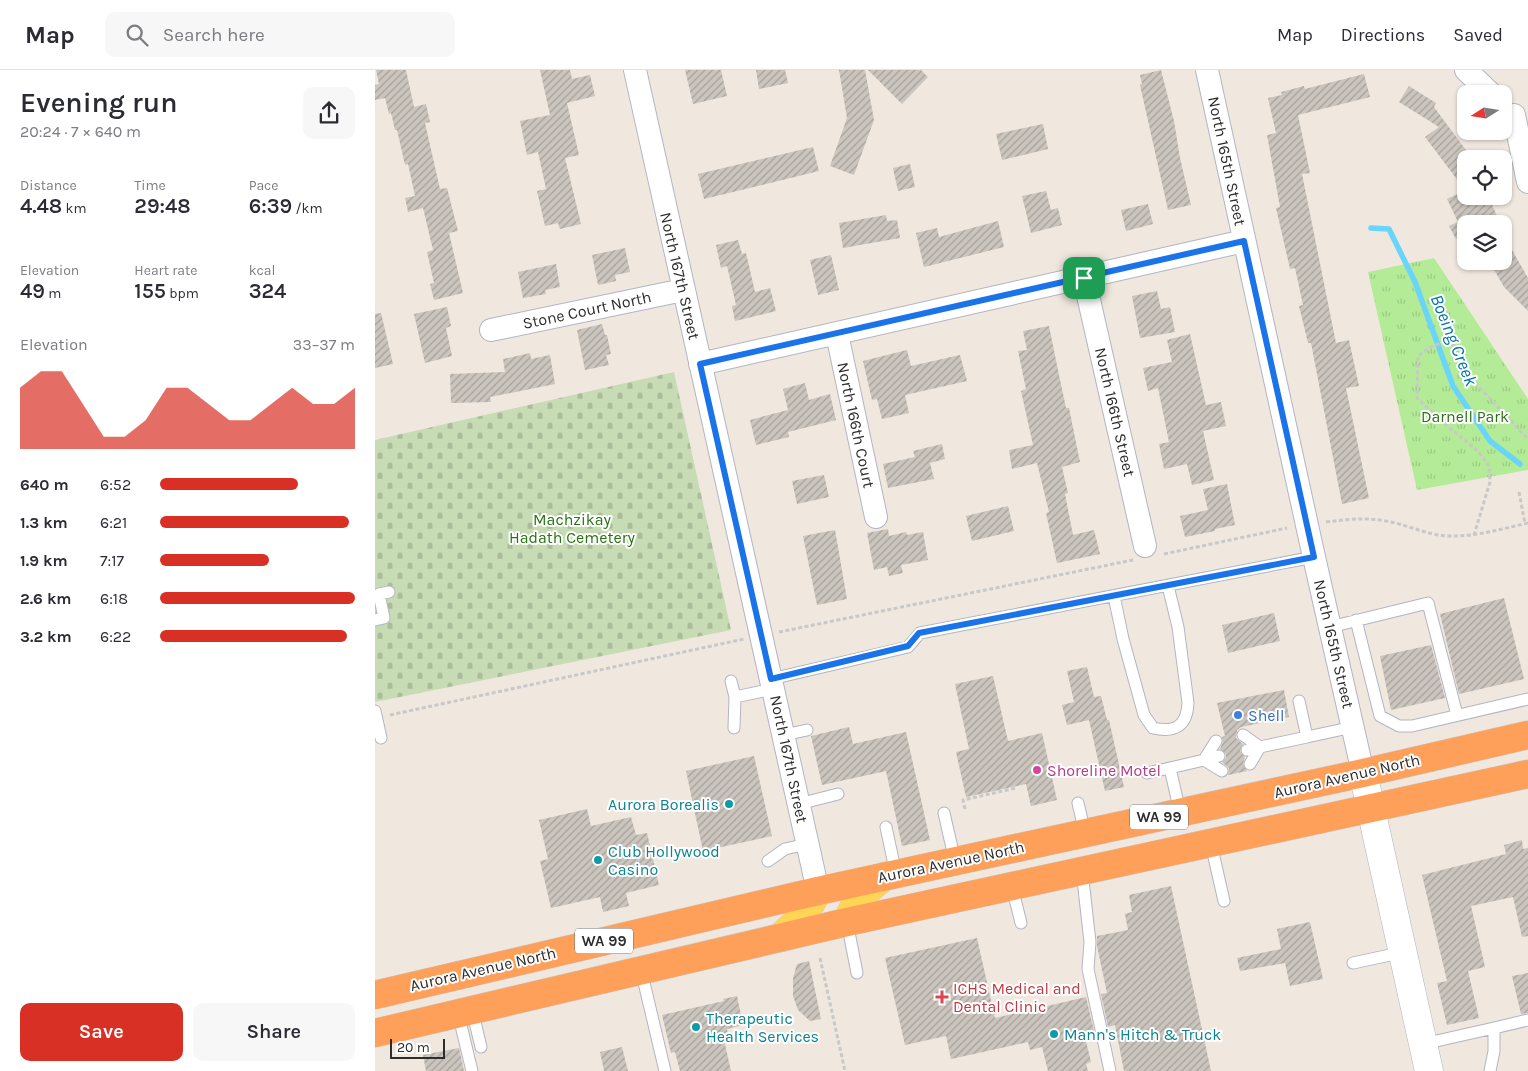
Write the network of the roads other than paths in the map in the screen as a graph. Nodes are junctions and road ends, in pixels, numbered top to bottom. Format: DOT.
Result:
graph roads {
  1 [pos="635,70"];
  2 [pos="1207,70"];
  3 [pos="1466,70"];
  4 [pos="1482,85"];
  5 [pos="1515,111"];
  6 [pos="1528,182"];
  7 [pos="1244,241"];
  8 [pos="1084,278"];
  9 [pos="683,290"];
  10 [pos="491,330"];
  11 [pos="837,334"];
  12 [pos="700,364"];
  13 [pos="875,517"];
  14 [pos="1146,553"];
  15 [pos="1314,557"];
  16 [pos="1168,586"];
  17 [pos="389,592"];
  18 [pos="1114,596"];
  19 [pos="375,620"];
  20 [pos="1356,620"];
  21 [pos="1330,627"];
  22 [pos="731,681"];
  23 [pos="772,684"];
  24 [pos="735,697"];
  25 [pos="1528,698"];
  26 [pos="1299,701"];
  27 [pos="376,714"];
  28 [pos="1457,716"];
  29 [pos="1353,727"];
  30 [pos="734,728"];
  31 [pos="807,730"];
  32 [pos="783,735"];
  33 [pos="1243,735"];
  34 [pos="1528,735"];
  35 [pos="1307,737"];
  36 [pos="381,738"];
  37 [pos="1216,741"];
  38 [pos="1260,747"];
  39 [pos="1247,750"];
  40 [pos="1219,756"];
  41 [pos="1204,760"];
  42 [pos="1250,764"];
  43 [pos="1170,768"];
  44 [pos="1222,771"];
  45 [pos="1147,773"];
  46 [pos="1363,773"];
  47 [pos="1528,774"];
  48 [pos="837,794"];
  49 [pos="799,804"];
  50 [pos="1078,804"];
  51 [pos="1372,809"];
  52 [pos="1180,812"];
  53 [pos="944,813"];
  54 [pos="886,827"];
  55 [pos="1085,833"];
  56 [pos="807,844"];
  57 [pos="1211,844"];
  58 [pos="768,861"];
  59 [pos="955,861"];
  60 [pos="1082,872"];
  61 [pos="890,875"];
  62 [pos="1013,886"];
  63 [pos="818,891"];
  64 [pos="1224,902"];
  65 [pos="847,922"];
  66 [pos="1021,923"];
  67 [pos="779,938"];
  68 [pos="1404,952"];
  69 [pos="1353,964"];
  70 [pos="641,970"];
  71 [pos="857,973"];
  72 [pos="375,995"];
  73 [pos="465,1012"];
  74 [pos="1528,1020"];
  75 [pos="1494,1028"];
  76 [pos="375,1033"];
  77 [pos="1423,1044"];
  78 [pos="481,1047"];
  79 [pos="471,1071"];
  80 [pos="665,1071"];
  81 [pos="1110,1071"];
  82 [pos="1429,1071"];
  83 [pos="1490,1071"];
  1 -- 9 [label="street, North 167th Street"];
  2 -- 7 [label="street, North 165th Street"];
  3 -- 4 [label="street"];
  5 -- 6 [label="street"];
  7 -- 8 [label="street"];
  7 -- 15 [label="street, North 165th Street"];
  8 -- 11 [label="street"];
  8 -- 14 [label="street, North 166th Street"];
  9 -- 10 [label="street, Stone Court North"];
  9 -- 12 [label="street, North 167th Street"];
  11 -- 12 [label="street"];
  11 -- 13 [label="street, North 166th Court"];
  12 -- 23 [label="street, North 167th Street"];
  15 -- 16 [label="lane"];
  15 -- 21 [label="street, North 165th Street"];
  16 -- 18 [label="lane"];
  16 -- 18 [label="lane"];
  17 -- 19 [label="lane"];
  18 -- 23 [label="lane"];
  20 -- 21 [label="lane"];
  20 -- 28 [label="lane"];
  20 -- 28 [label="lane"];
  21 -- 29 [label="street, North 165th Street"];
  22 -- 24 [label="lane"];
  23 -- 24 [label="lane"];
  23 -- 32 [label="street, North 167th Street"];
  24 -- 30 [label="lane"];
  25 -- 28 [label="lane"];
  26 -- 35 [label="lane"];
  27 -- 36 [label="lane"];
  29 -- 35 [label="lane"];
  29 -- 46 [label="street, North 165th Street"];
  31 -- 32 [label="lane"];
  32 -- 49 [label="street, North 167th Street"];
  33 -- 38 [label="lane"];
  34 -- 46 [label="highway, Aurora Avenue North / WA 99"];
  35 -- 38 [label="lane"];
  37 -- 41 [label="lane"];
  38 -- 39 [label="lane"];
  38 -- 42 [label="lane"];
  40 -- 41 [label="lane"];
  41 -- 43 [label="lane"];
  41 -- 44 [label="lane"];
  43 -- 45 [label="lane"];
  43 -- 52 [label="lane"];
  46 -- 51 [label="street, North 165th Street"];
  46 -- 52 [label="highway, Aurora Avenue North / WA 99"];
  47 -- 51 [label="highway, WA 99"];
  48 -- 49 [label="lane"];
  49 -- 56 [label="street, North 167th Street"];
  50 -- 55 [label="lane"];
  51 -- 57 [label="highway, WA 99"];
  51 -- 68 [label="street, North 165th Street"];
  52 -- 55 [label="highway, Aurora Avenue North / WA 99"];
  53 -- 59 [label="lane"];
  54 -- 61 [label="lane"];
  55 -- 59 [label="highway, Aurora Avenue North / WA 99"];
  56 -- 58 [label="lane"];
  56 -- 63 [label="street, North 167th Street"];
  57 -- 60 [label="highway, WA 99"];
  57 -- 64 [label="lane"];
  59 -- 61 [label="highway, Aurora Avenue North / WA 99"];
  60 -- 62 [label="highway, WA 99"];
  60 -- 81 [label="lane"];
  61 -- 63 [label="highway, Aurora Avenue North / WA 99"];
  61 -- 65 [label="main road"];
  62 -- 65 [label="highway, WA 99"];
  62 -- 66 [label="lane"];
  63 -- 67 [label="main road"];
  63 -- 72 [label="highway, Aurora Avenue North / WA 99"];
  65 -- 67 [label="highway, WA 99"];
  65 -- 71 [label="lane"];
  67 -- 70 [label="highway, WA 99"];
  68 -- 69 [label="lane"];
  68 -- 77 [label="street, North 165th Street"];
  70 -- 73 [label="highway, WA 99"];
  70 -- 80 [label="lane"];
  73 -- 76 [label="highway, WA 99"];
  73 -- 78 [label="lane"];
  73 -- 79 [label="lane"];
  74 -- 75 [label="lane"];
  75 -- 77 [label="lane"];
  75 -- 83 [label="lane"];
  77 -- 82 [label="street, North 165th Street"];
}
